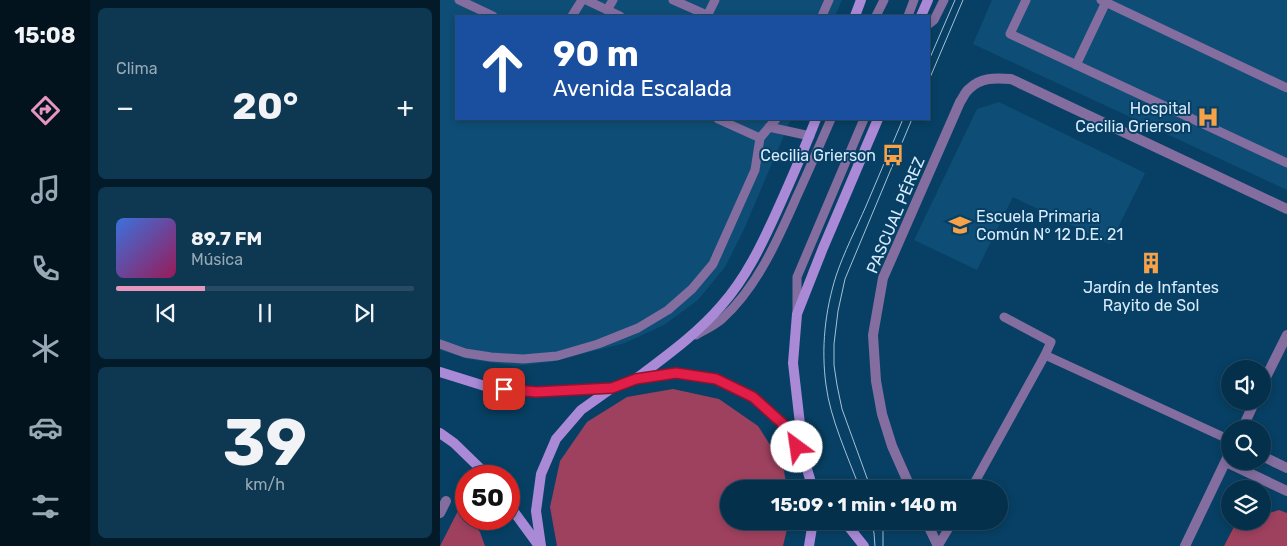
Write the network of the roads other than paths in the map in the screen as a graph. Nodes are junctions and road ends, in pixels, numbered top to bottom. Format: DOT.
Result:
graph roads {
  1 [pos="459,0"];
  2 [pos="582,0"];
  3 [pos="586,0"];
  4 [pos="612,0"];
  5 [pos="672,0"];
  6 [pos="714,0"];
  7 [pos="829,0"];
  8 [pos="861,0"];
  9 [pos="884,0"];
  10 [pos="914,0"];
  11 [pos="928,0"];
  12 [pos="944,0"];
  13 [pos="1023,1"];
  14 [pos="1104,1"];
  15 [pos="607,10"];
  16 [pos="491,15"];
  17 [pos="573,15"];
  18 [pos="618,15"];
  19 [pos="705,15"];
  20 [pos="707,15"];
  21 [pos="822,15"];
  22 [pos="855,15"];
  23 [pos="876,15"];
  24 [pos="908,15"];
  25 [pos="921,15"];
  26 [pos="930,23"];
  27 [pos="1076,65"];
  28 [pos="1287,88"];
  29 [pos="720,120"];
  30 [pos="775,120"];
  31 [pos="816,120"];
  32 [pos="831,120"];
  33 [pos="864,120"];
  34 [pos="878,120"];
  35 [pos="769,127"];
  36 [pos="810,136"];
  37 [pos="760,138"];
  38 [pos="1287,163"];
  39 [pos="1287,209"];
  40 [pos="797,314"];
  41 [pos="1004,317"];
  42 [pos="1287,335"];
  43 [pos="686,341"];
  44 [pos="440,344"];
  45 [pos="1045,355"];
  46 [pos="1271,368"];
  47 [pos="440,372"];
  48 [pos="636,379"];
  49 [pos="612,388"];
  50 [pos="440,433"];
  51 [pos="1221,436"];
  52 [pos="804,459"];
  53 [pos="1271,460"];
  54 [pos="477,465"];
  55 [pos="1287,468"];
  56 [pos="1222,470"];
  57 [pos="1251,470"];
  58 [pos="810,480"];
  59 [pos="907,480"];
  60 [pos="976,480"];
  61 [pos="1287,491"];
  62 [pos="446,501"];
  63 [pos="440,513"];
  64 [pos="520,520"];
  65 [pos="812,530"];
  66 [pos="851,530"];
  67 [pos="930,530"];
  68 [pos="948,530"];
  69 [pos="540,546"];
  70 [pos="809,546"];
  71 [pos="864,546"];
  72 [pos="938,546"];
  73 [pos="1186,546"];
  1 -- 16 [label="lane"];
  2 -- 17 [label="lane"];
  3 -- 15 [label="lane"];
  4 -- 15 [label="lane"];
  5 -- 19 [label="lane"];
  6 -- 20 [label="lane"];
  7 -- 21 [label="lane"];
  8 -- 22 [label="main road"];
  9 -- 23 [label="lane"];
  10 -- 24 [label="lane"];
  11 -- 25 [label="main road"];
  12 -- 26 [label="lane"];
  13 -- 27 [label="lane"];
  14 -- 27 [label="lane"];
  14 -- 28 [label="lane"];
  15 -- 18 [label="lane"];
  27 -- 38 [label="lane"];
  29 -- 37 [label="lane"];
  30 -- 35 [label="lane"];
  31 -- 36 [label="main road"];
  32 -- 43 [label="lane"];
  33 -- 40 [label="lane"];
  34 -- 40 [label="main road"];
  35 -- 36 [label="lane"];
  35 -- 37 [label="lane"];
  36 -- 43 [label="main road"];
  37 -- 44 [label="lane"];
  39 -- 59 [label="street, PASCUAL PÉREZ"];
  40 -- 52 [label="main road"];
  41 -- 45 [label="lane"];
  42 -- 46 [label="street"];
  43 -- 48 [label="main road"];
  45 -- 51 [label="lane"];
  45 -- 60 [label="lane"];
  47 -- 49 [label="main road"];
  48 -- 49 [label="main road"];
  48 -- 52 [label="main road"];
  49 -- 69 [label="main road"];
  50 -- 54 [label="main road"];
  52 -- 58 [label="main road"];
  53 -- 55 [label="street"];
  56 -- 73 [label="street"];
  57 -- 61 [label="street"];
  62 -- 63 [label="street"];
  64 -- 69 [label="main road"];
  65 -- 70 [label="main road"];
  66 -- 71 [label="main road"];
  67 -- 72 [label="street"];
  68 -- 72 [label="lane"];
}
